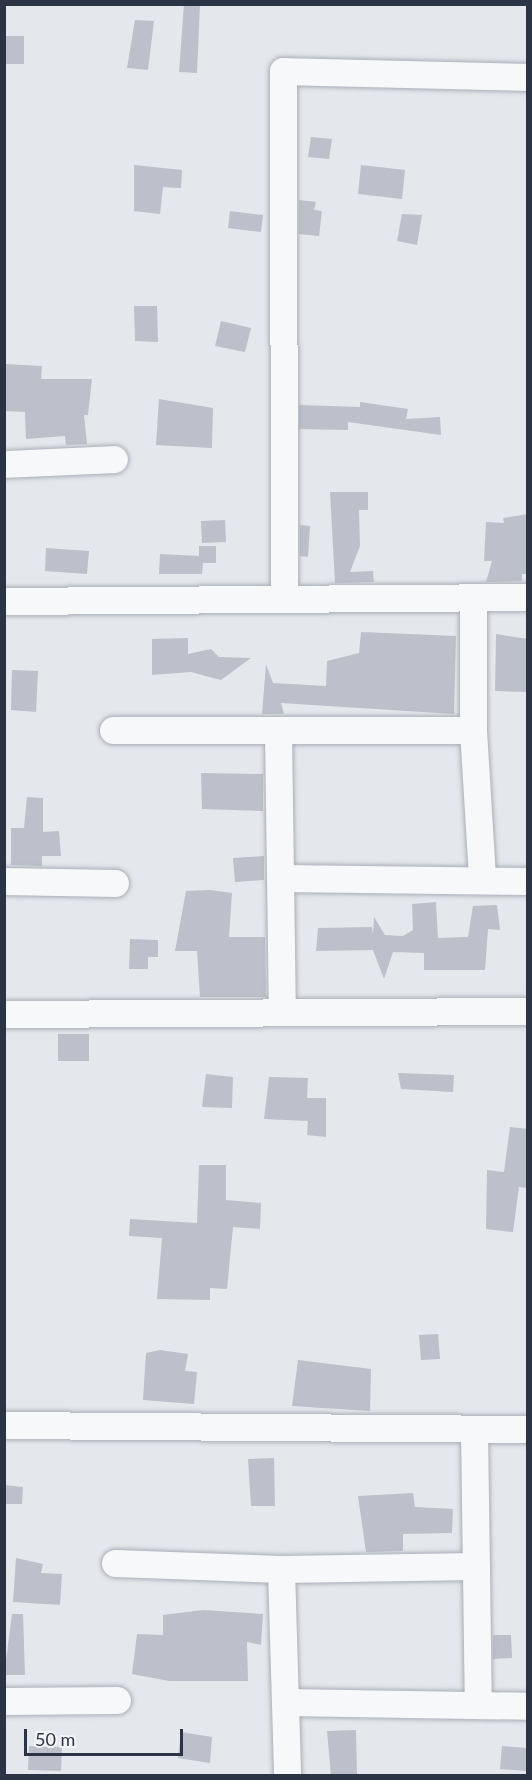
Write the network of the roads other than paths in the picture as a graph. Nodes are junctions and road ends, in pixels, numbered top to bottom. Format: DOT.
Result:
graph roads {
  1 [pos="528,77"];
  2 [pos="114,459"];
  3 [pos="4,464"];
  4 [pos="473,597"];
  5 [pos="528,597"];
  6 [pos="284,598"];
  7 [pos="4,601"];
  8 [pos="113,730"];
  9 [pos="473,730"];
  10 [pos="278,732"];
  11 [pos="280,878"];
  12 [pos="482,879"];
  13 [pos="4,881"];
  14 [pos="528,881"];
  15 [pos="115,883"];
  16 [pos="528,1011"];
  17 [pos="282,1012"];
  18 [pos="4,1014"];
  19 [pos="4,1425"];
  20 [pos="528,1429"];
  21 [pos="474,1430"];
  22 [pos="115,1563"];
  23 [pos="476,1566"];
  24 [pos="281,1569"];
  25 [pos="117,1700"];
  26 [pos="4,1701"];
  27 [pos="285,1702"];
  28 [pos="478,1705"];
  29 [pos="528,1706"];
  30 [pos="287,1776"];
  1 -- 6 [label="street"];
  2 -- 3 [label="street"];
  4 -- 5 [label="street"];
  4 -- 6 [label="street"];
  4 -- 9 [label="street"];
  6 -- 7 [label="street"];
  8 -- 10 [label="street"];
  9 -- 10 [label="street"];
  9 -- 12 [label="street"];
  10 -- 11 [label="street"];
  11 -- 12 [label="street"];
  11 -- 17 [label="street"];
  12 -- 14 [label="street"];
  13 -- 15 [label="street"];
  16 -- 17 [label="street"];
  17 -- 18 [label="street"];
  19 -- 21 [label="street"];
  20 -- 21 [label="street"];
  21 -- 23 [label="street"];
  22 -- 24 [label="street"];
  23 -- 24 [label="street"];
  23 -- 28 [label="street"];
  24 -- 27 [label="street"];
  25 -- 26 [label="street"];
  27 -- 28 [label="street"];
  27 -- 30 [label="street"];
  28 -- 29 [label="street"];
}
